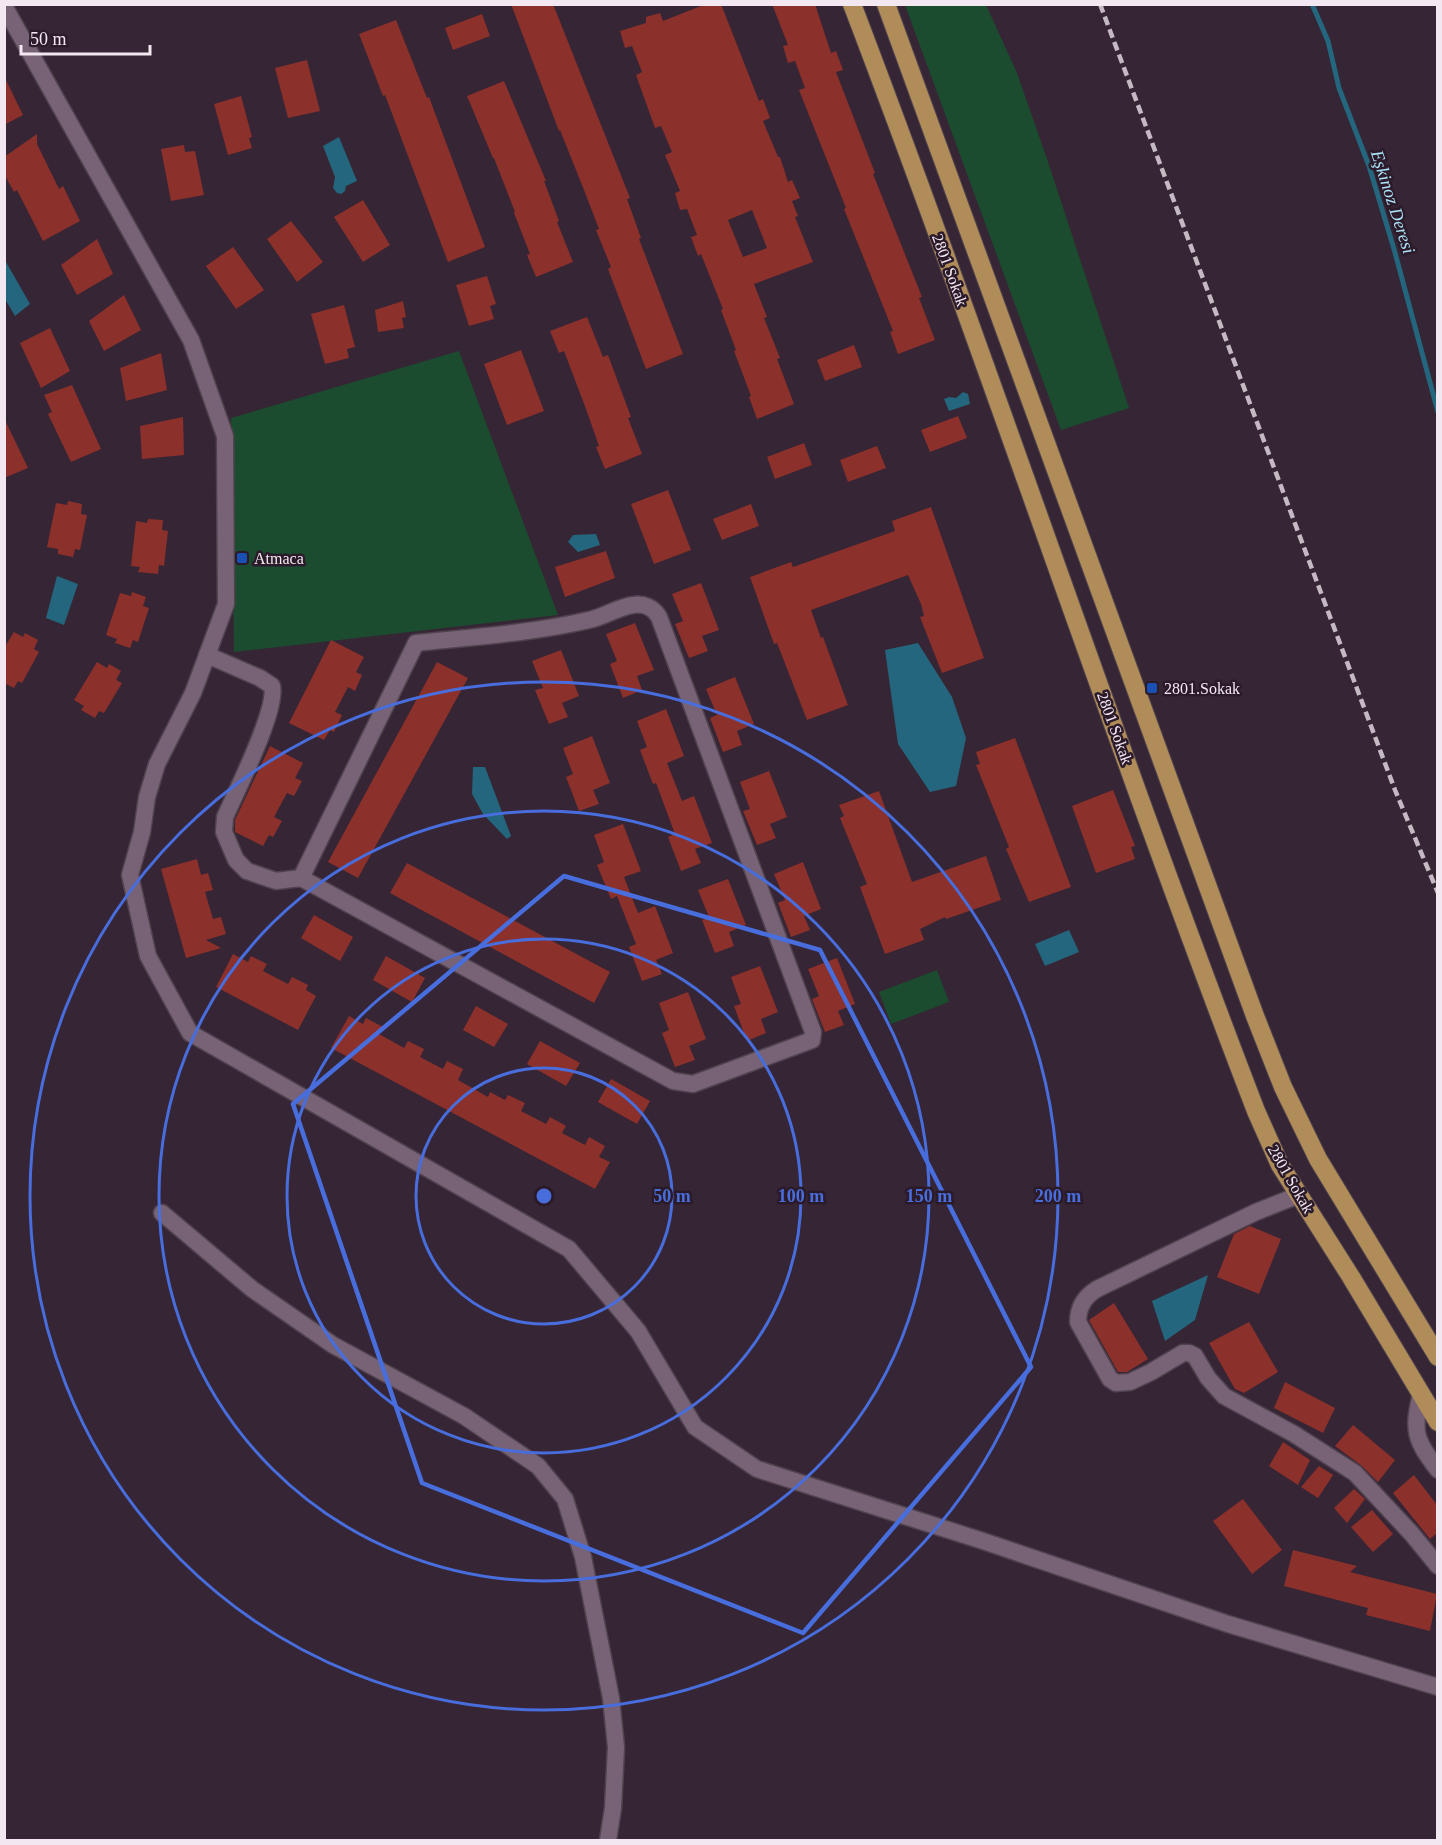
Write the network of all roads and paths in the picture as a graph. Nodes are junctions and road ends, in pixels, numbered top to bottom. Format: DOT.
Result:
graph roads {
  1 [pos="852,4"];
  2 [pos="886,4"];
  3 [pos="4,6"];
  4 [pos="207,655"];
  5 [pos="301,878"];
  6 [pos="1299,1195"];
  7 [pos="162,1213"];
  8 [pos="1437,1357"];
  9 [pos="1421,1394"];
  10 [pos="1437,1422"];
  11 [pos="1437,1470"];
  12 [pos="1437,1566"];
  13 [pos="1437,1687"];
  14 [pos="608,1840"];
  1 -- 6 [label="main road, 2801 Sokak"];
  2 -- 8 [label="main road, 2801 Sokak"];
  3 -- 4 [label="street"];
  4 -- 5 [label="street"];
  4 -- 13 [label="street"];
  5 -- 5 [label="street"];
  6 -- 9 [label="main road, 2801 Sokak"];
  6 -- 12 [label="street"];
  7 -- 14 [label="street"];
  9 -- 10 [label="main road, 2801 Sokak"];
  9 -- 11 [label="street"];
}
